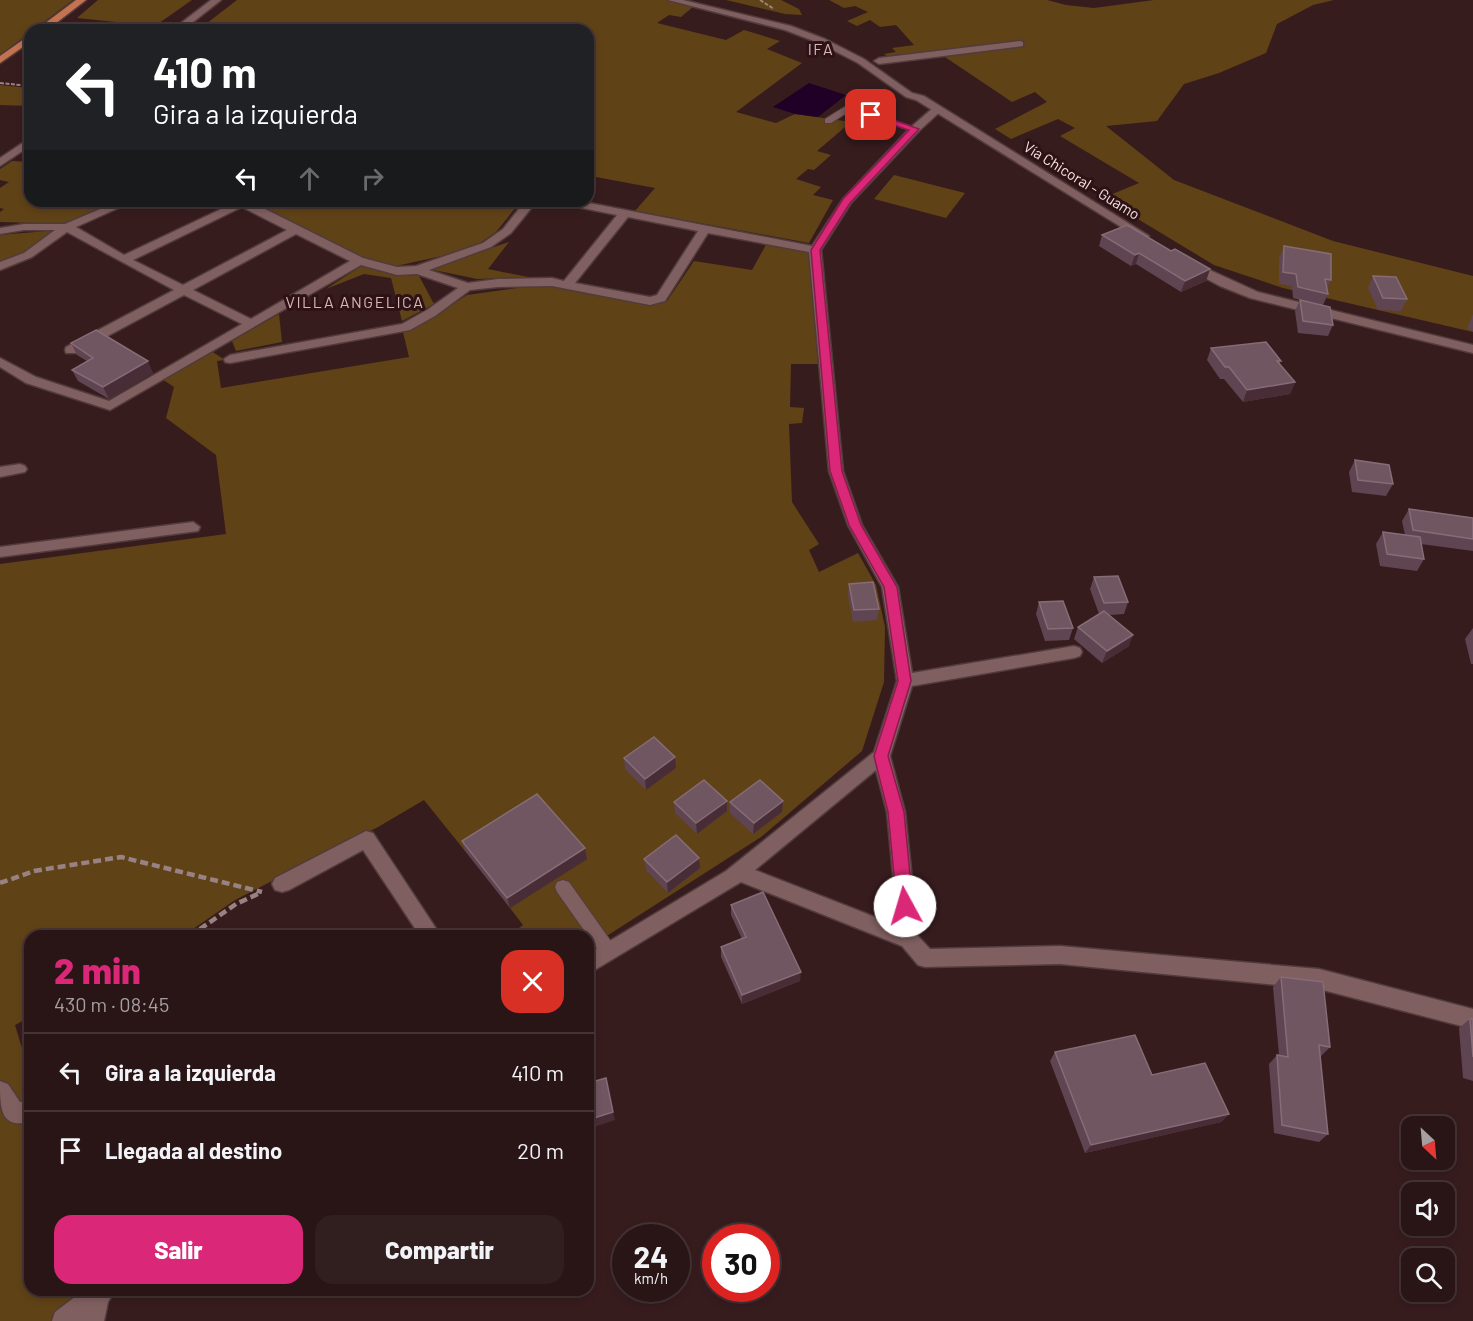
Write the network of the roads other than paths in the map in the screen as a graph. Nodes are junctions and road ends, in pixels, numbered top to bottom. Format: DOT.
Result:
graph roads {
  1 [pos="82,0"];
  2 [pos="217,0"];
  3 [pos="673,0"];
  4 [pos="701,0"];
  5 [pos="759,18"];
  6 [pos="49,24"];
  7 [pos="185,24"];
  8 [pos="24,42"];
  9 [pos="1020,44"];
  10 [pos="2,57"];
  11 [pos="876,59"];
  12 [pos="861,61"];
  13 [pos="920,98"];
  14 [pos="938,109"];
  15 [pos="828,121"];
  16 [pos="915,129"];
  17 [pos="24,145"];
  18 [pos="0,163"];
  19 [pos="114,207"];
  20 [pos="231,207"];
  21 [pos="251,207"];
  22 [pos="526,207"];
  23 [pos="594,207"];
  24 [pos="625,213"];
  25 [pos="67,227"];
  26 [pos="705,229"];
  27 [pos="296,230"];
  28 [pos="0,231"];
  29 [pos="1158,245"];
  30 [pos="815,250"];
  31 [pos="1178,258"];
  32 [pos="123,260"];
  33 [pos="359,261"];
  34 [pos="0,266"];
  35 [pos="418,270"];
  36 [pos="568,284"];
  37 [pos="467,287"];
  38 [pos="183,290"];
  39 [pos="251,324"];
  40 [pos="1473,349"];
  41 [pos="70,350"];
  42 [pos="230,359"];
  43 [pos="0,362"];
  44 [pos="20,469"];
  45 [pos="0,472"];
  46 [pos="194,527"];
  47 [pos="0,552"];
  48 [pos="1074,652"];
  49 [pos="904,681"];
  50 [pos="881,756"];
  51 [pos="738,872"];
  52 [pos="282,884"];
  53 [pos="563,887"];
  54 [pos="427,930"];
  55 [pos="593,930"];
  56 [pos="594,931"];
  57 [pos="909,940"];
  58 [pos="609,952"];
  59 [pos="594,961"];
  60 [pos="1473,1019"];
  61 [pos="0,1092"];
  62 [pos="24,1112"];
  63 [pos="95,1296"];
  64 [pos="99,1296"];
  65 [pos="64,1321"];
  66 [pos="92,1321"];
  1 -- 6 [label="main road"];
  2 -- 7 [label="street"];
  3 -- 5 [label="street, Vía Chicoral - Guamo"];
  4 -- 5 [label="street, Vía Chicoral - Guamo"];
  5 -- 11 [label="street, Vía Chicoral - Guamo"];
  5 -- 12 [label="street, Vía Chicoral - Guamo"];
  8 -- 10 [label="main road"];
  9 -- 11 [label="street"];
  11 -- 12 [label="street"];
  11 -- 13 [label="street, Vía Chicoral - Guamo"];
  12 -- 13 [label="street, Vía Chicoral - Guamo"];
  13 -- 14 [label="street, Vía Chicoral - Guamo"];
  14 -- 16 [label="street"];
  14 -- 29 [label="street, Vía Chicoral - Guamo"];
  15 -- 16 [label="lane"];
  16 -- 30 [label="street"];
  17 -- 18 [label="street"];
  19 -- 25 [label="street"];
  20 -- 32 [label="street"];
  21 -- 27 [label="street"];
  22 -- 35 [label="street"];
  23 -- 24 [label="street"];
  24 -- 26 [label="street"];
  24 -- 36 [label="street"];
  25 -- 28 [label="street"];
  25 -- 32 [label="street"];
  25 -- 34 [label="street"];
  26 -- 30 [label="street"];
  26 -- 36 [label="street"];
  27 -- 33 [label="street"];
  27 -- 38 [label="street"];
  30 -- 49 [label="street"];
  31 -- 40 [label="street"];
  32 -- 38 [label="street"];
  33 -- 35 [label="street"];
  33 -- 39 [label="street"];
  35 -- 37 [label="street"];
  36 -- 37 [label="street"];
  37 -- 42 [label="street"];
  38 -- 39 [label="street"];
  38 -- 41 [label="street"];
  39 -- 43 [label="street"];
  44 -- 45 [label="street"];
  46 -- 47 [label="street"];
  48 -- 49 [label="street"];
  49 -- 50 [label="street"];
  50 -- 51 [label="street"];
  50 -- 57 [label="street"];
  51 -- 57 [label="street"];
  51 -- 58 [label="street"];
  52 -- 54 [label="street"];
  53 -- 55 [label="lane"];
  56 -- 58 [label="lane"];
  57 -- 60 [label="street"];
  58 -- 59 [label="street"];
  61 -- 62 [label="street"];
  63 -- 65 [label="street"];
  64 -- 66 [label="street"];
}
